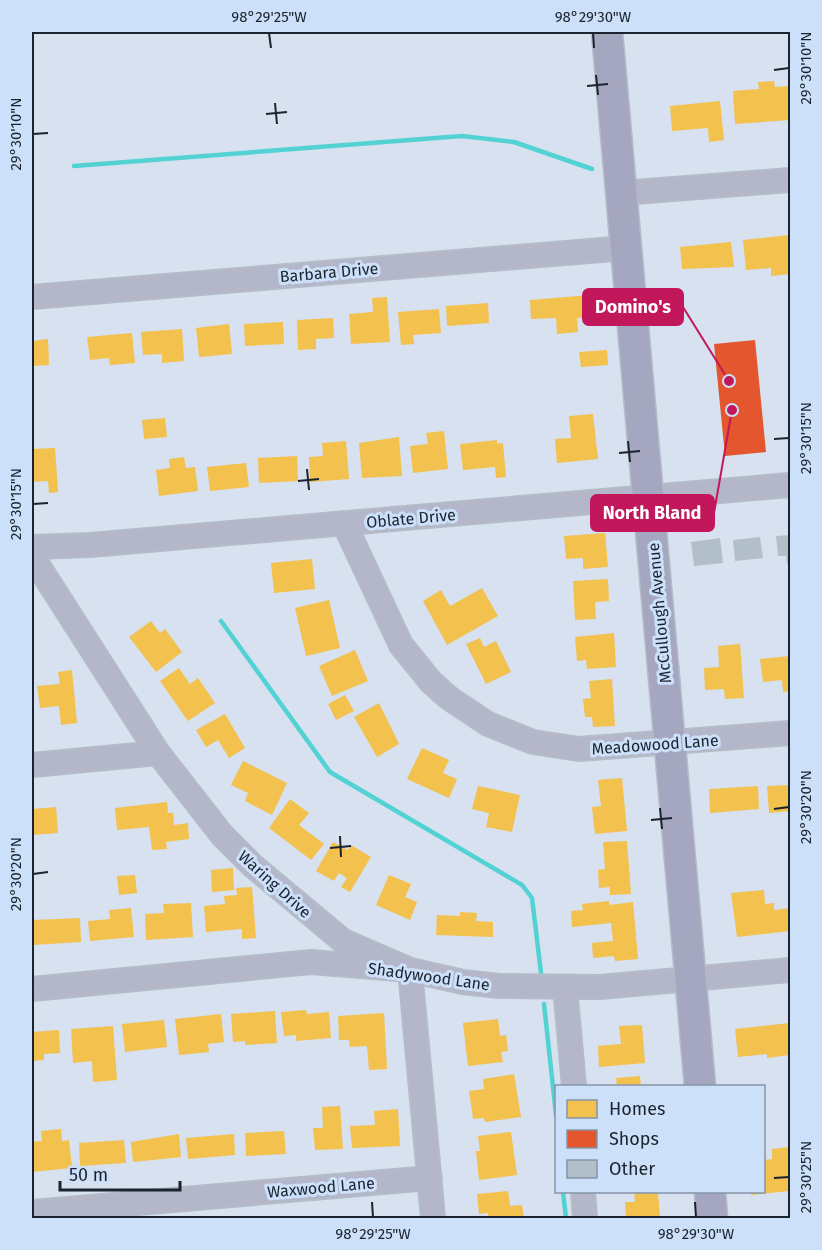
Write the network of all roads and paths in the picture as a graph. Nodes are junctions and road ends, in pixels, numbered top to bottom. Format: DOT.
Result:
graph roads {
  1 [pos="607,32"];
  2 [pos="790,180"];
  3 [pos="622,193"];
  4 [pos="626,248"];
  5 [pos="32,297"];
  6 [pos="790,485"];
  7 [pos="648,498"];
  8 [pos="344,524"];
  9 [pos="32,547"];
  10 [pos="32,556"];
  11 [pos="790,733"];
  12 [pos="670,743"];
  13 [pos="158,753"];
  14 [pos="32,765"];
  15 [pos="410,970"];
  16 [pos="790,970"];
  17 [pos="691,978"];
  18 [pos="565,987"];
  19 [pos="32,989"];
  20 [pos="574,1085"];
  21 [pos="700,1085"];
  22 [pos="430,1178"];
  23 [pos="583,1193"];
  24 [pos="710,1193"];
  25 [pos="32,1212"];
  26 [pos="433,1218"];
  27 [pos="585,1218"];
  28 [pos="712,1218"];
  1 -- 3 [label="main road, McCullough Avenue"];
  2 -- 3 [label="street"];
  3 -- 4 [label="main road, McCullough Avenue"];
  4 -- 5 [label="street, Barbara Drive"];
  4 -- 7 [label="main road, McCullough Avenue"];
  6 -- 7 [label="street, Oblate Drive"];
  7 -- 8 [label="street, Oblate Drive"];
  7 -- 12 [label="main road, McCullough Avenue"];
  8 -- 9 [label="street, Oblate Drive"];
  8 -- 12 [label="street, Meadowood Lane"];
  10 -- 13 [label="street, Waring Drive"];
  11 -- 12 [label="street, Meadowood Lane"];
  12 -- 17 [label="main road, McCullough Avenue"];
  13 -- 14 [label="street"];
  13 -- 15 [label="street, Waring Drive"];
  15 -- 18 [label="street, Shadywood Lane"];
  15 -- 19 [label="street, Shadywood Lane"];
  15 -- 22 [label="street"];
  16 -- 17 [label="street, Shadywood Lane"];
  17 -- 18 [label="street, Shadywood Lane"];
  17 -- 21 [label="main road, McCullough Avenue"];
  18 -- 20 [label="street"];
  22 -- 25 [label="street, Waxwood Lane"];
  22 -- 26 [label="street"];
  23 -- 27 [label="street"];
  24 -- 28 [label="main road"];
}
